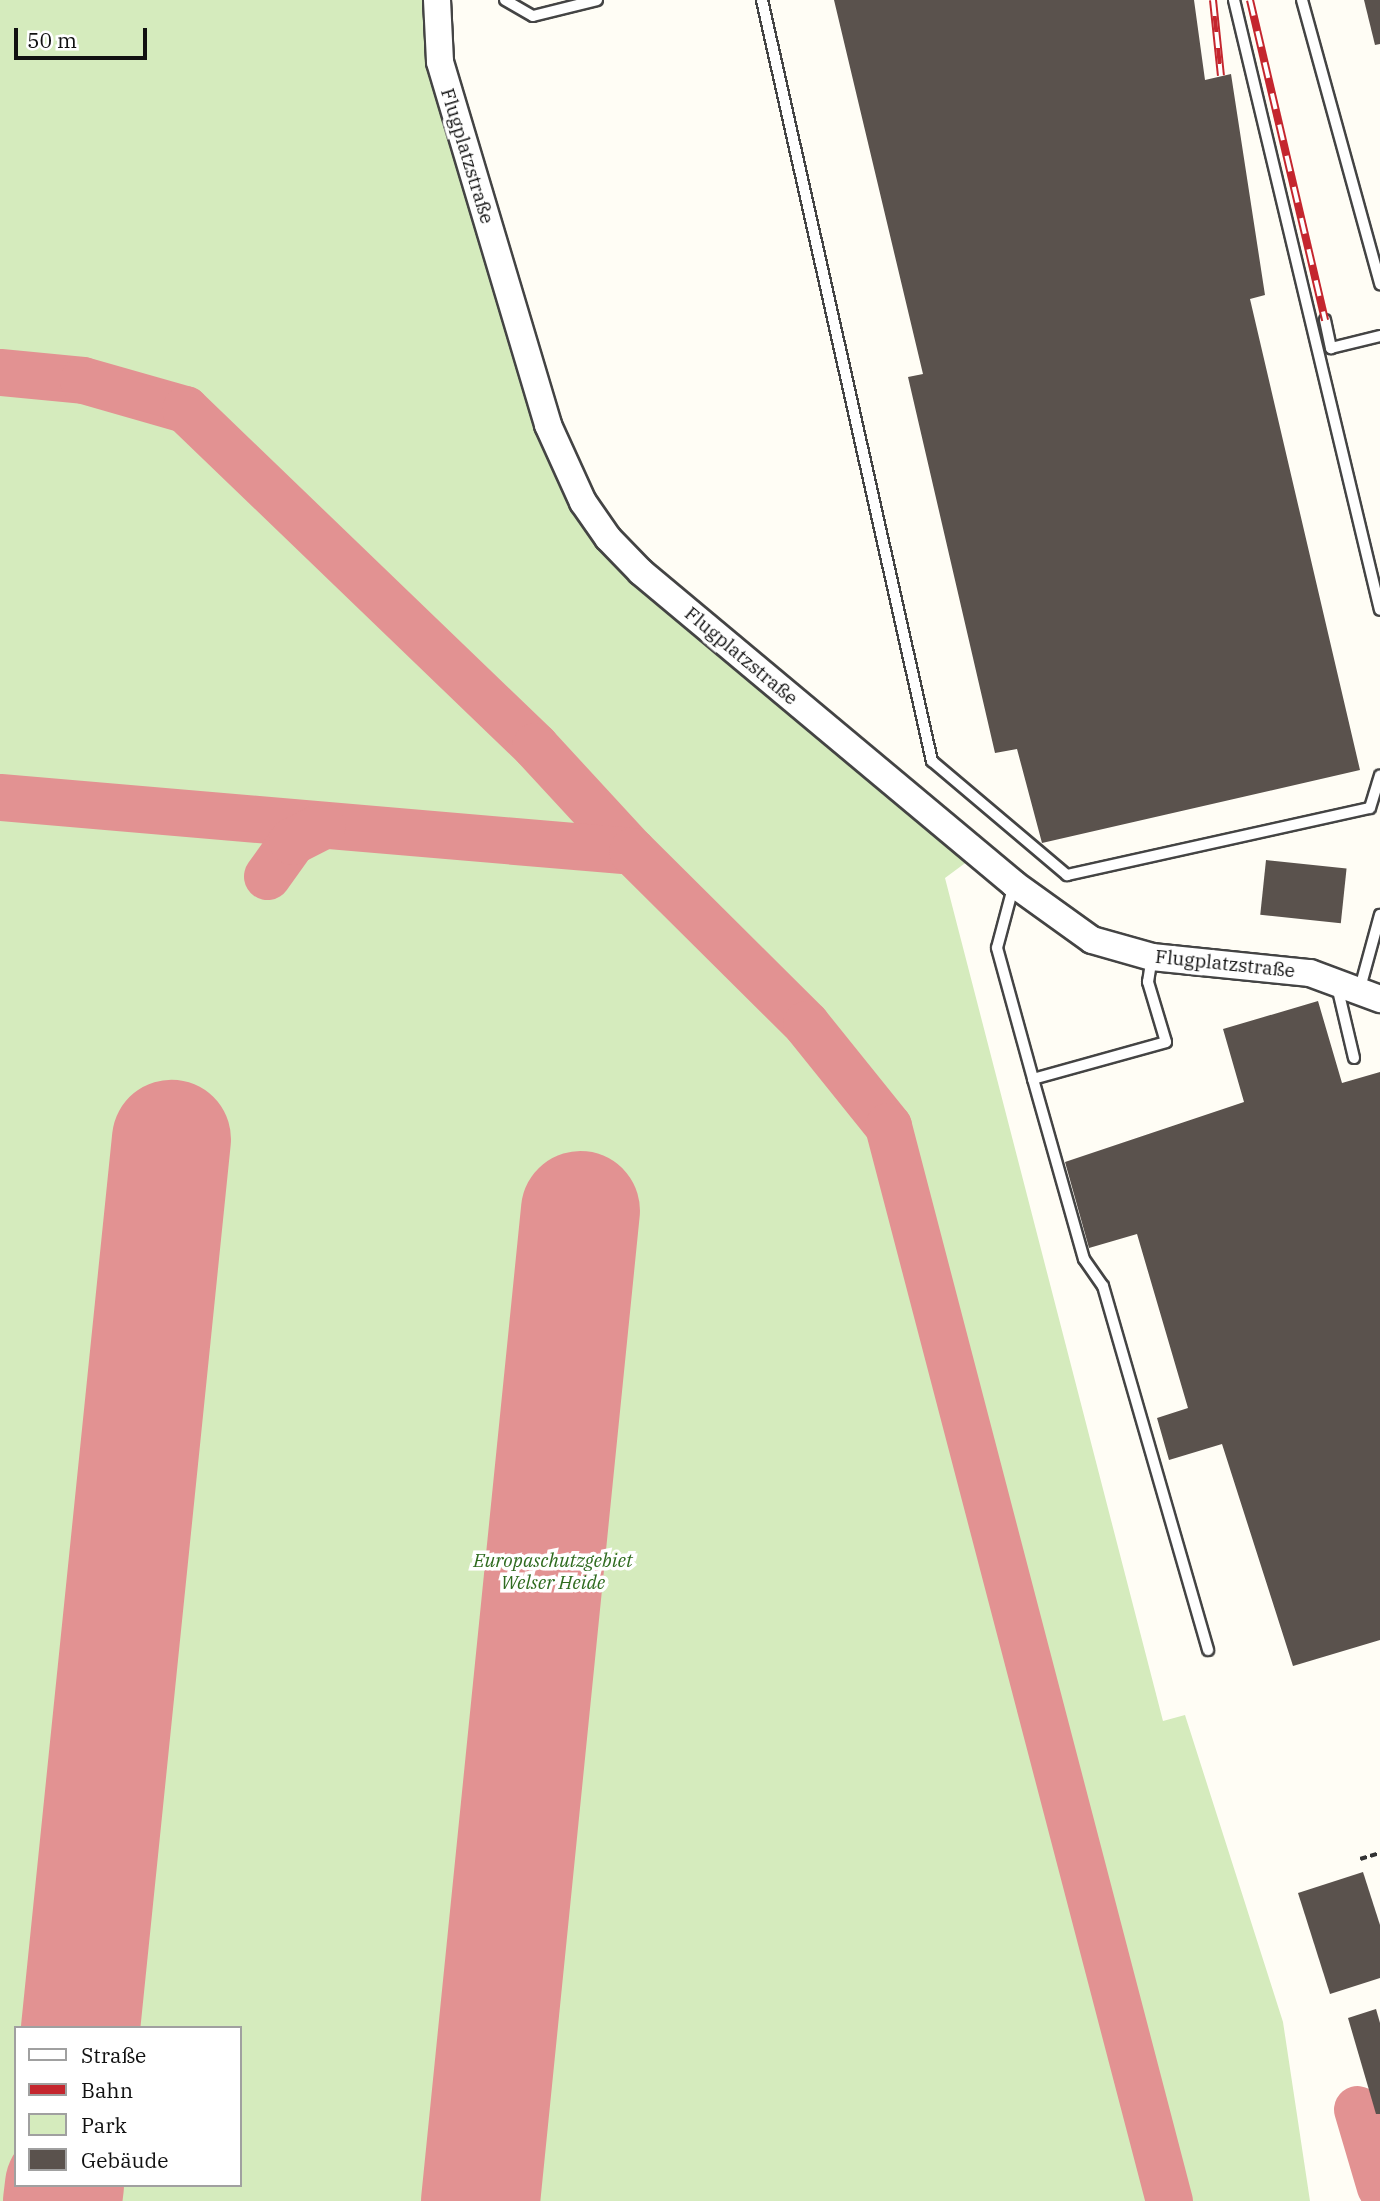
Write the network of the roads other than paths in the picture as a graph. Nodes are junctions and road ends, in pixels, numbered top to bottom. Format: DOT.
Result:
graph roads {
  1 [pos="437,0"];
  2 [pos="505,0"];
  3 [pos="597,0"];
  4 [pos="762,0"];
  5 [pos="1234,0"];
  6 [pos="1303,0"];
  7 [pos="1380,284"];
  8 [pos="1325,320"];
  9 [pos="1380,336"];
  10 [pos="1380,610"];
  11 [pos="1380,776"];
  12 [pos="1014,884"];
  13 [pos="1380,915"];
  14 [pos="1153,957"];
  15 [pos="1358,989"];
  16 [pos="1354,1058"];
  17 [pos="1033,1079"];
  18 [pos="1208,1650"];
  1 -- 12 [label="street, Flugplatzstraße"];
  2 -- 3 [label="lane"];
  4 -- 11 [label="lane"];
  5 -- 10 [label="lane"];
  6 -- 7 [label="lane"];
  8 -- 9 [label="lane"];
  12 -- 14 [label="street, Flugplatzstraße"];
  12 -- 17 [label="lane"];
  13 -- 15 [label="lane"];
  14 -- 15 [label="street, Flugplatzstraße"];
  14 -- 17 [label="lane"];
  15 -- 16 [label="lane"];
  17 -- 18 [label="lane"];
}
